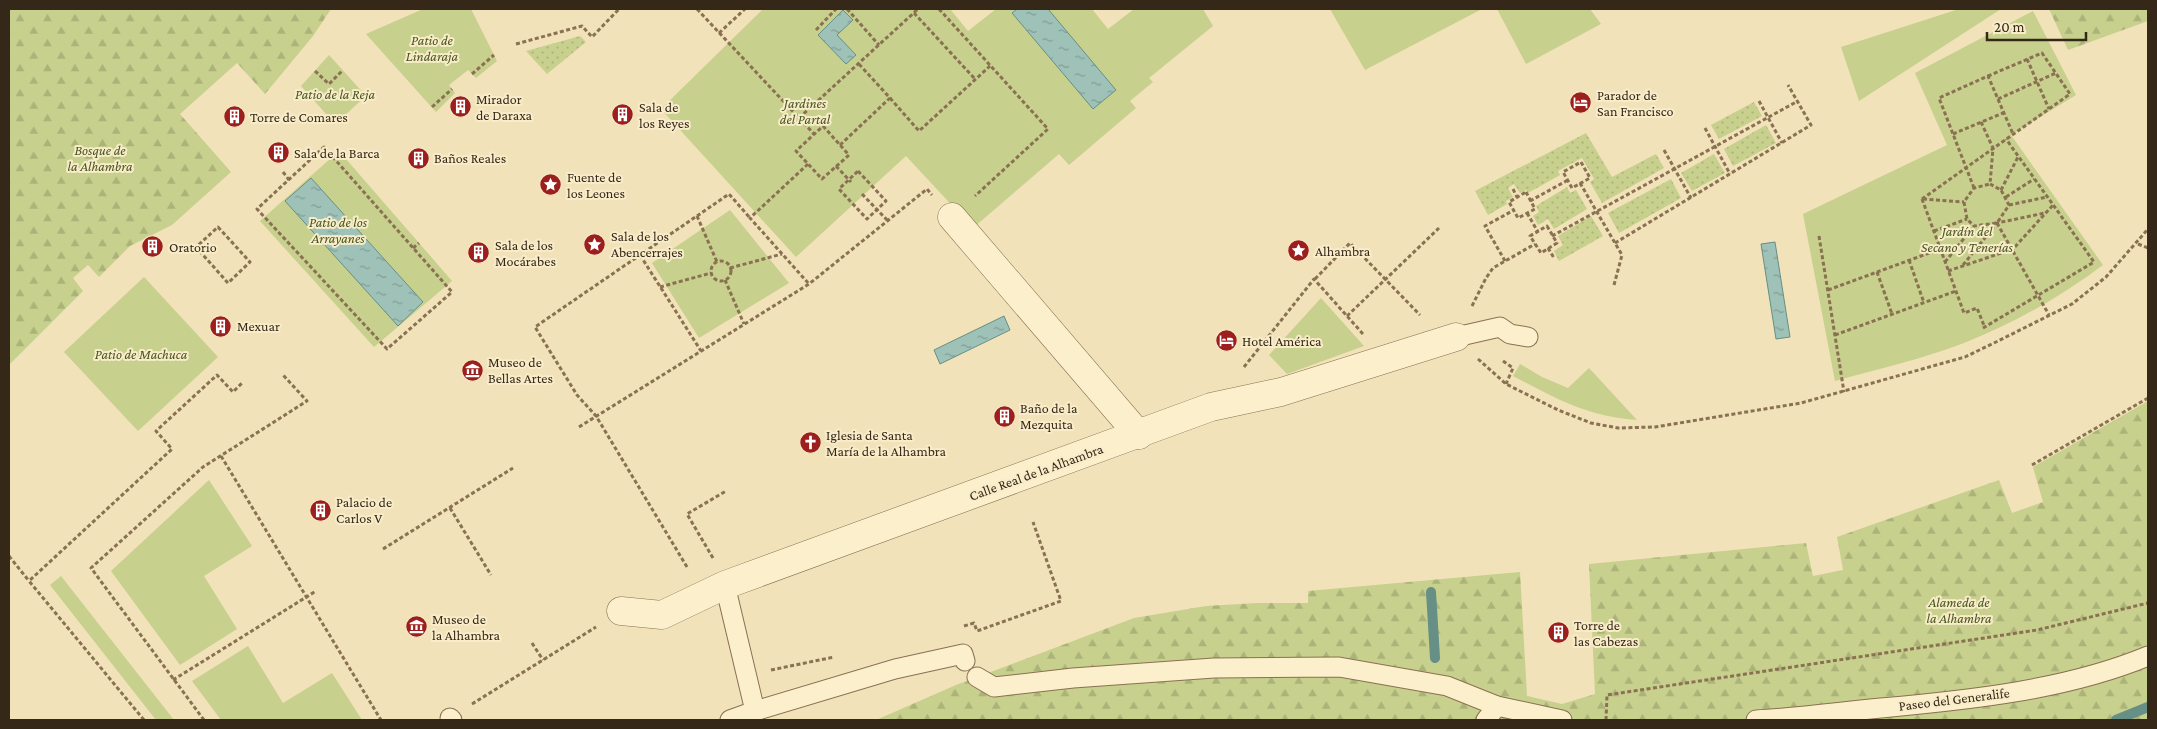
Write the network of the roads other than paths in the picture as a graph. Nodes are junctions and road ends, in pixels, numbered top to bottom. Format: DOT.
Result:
graph roads {
  1 [pos="952,217"];
  2 [pos="1528,337"];
  3 [pos="1451,339"];
  4 [pos="1139,435"];
  5 [pos="725,586"];
  6 [pos="621,611"];
  7 [pos="2148,656"];
  8 [pos="965,661"];
  9 [pos="977,677"];
  10 [pos="755,711"];
  11 [pos="1491,713"];
  12 [pos="730,720"];
  13 [pos="1562,720"];
  14 [pos="1756,720"];
  1 -- 4 [label="street"];
  2 -- 3 [label="lane"];
  3 -- 4 [label="street, Calle Real de la Alhambra"];
  4 -- 5 [label="street, Calle Real de la Alhambra"];
  5 -- 6 [label="street, Calle Real de la Alhambra"];
  5 -- 10 [label="lane"];
  7 -- 14 [label="lane, Paseo del Generalife"];
  8 -- 10 [label="lane"];
  9 -- 11 [label="lane"];
  10 -- 12 [label="lane"];
  11 -- 13 [label="lane"];
}
